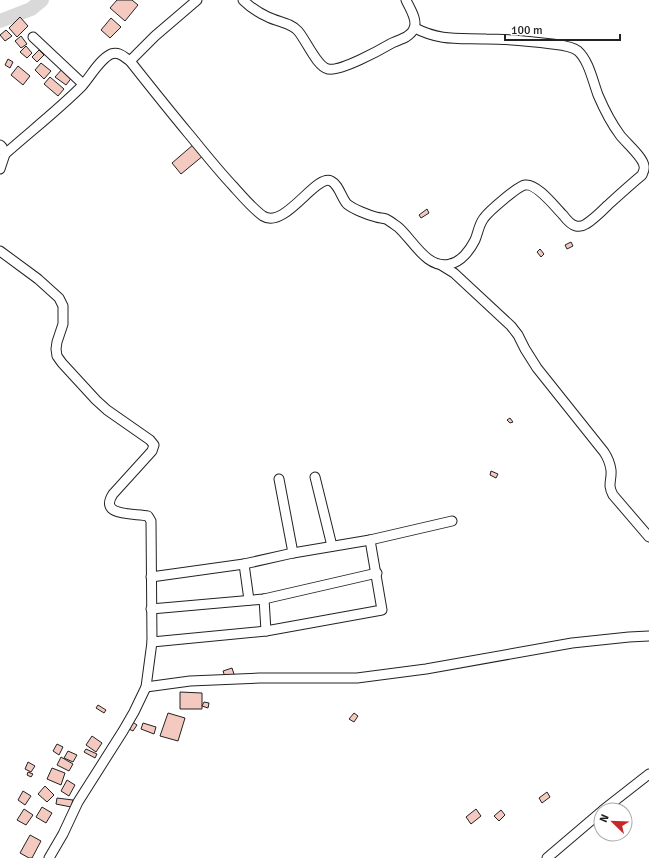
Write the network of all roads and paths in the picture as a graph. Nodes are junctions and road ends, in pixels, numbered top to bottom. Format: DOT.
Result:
graph roads {
  1 [pos="196,0"];
  2 [pos="243,0"];
  3 [pos="406,0"];
  4 [pos="414,28"];
  5 [pos="33,37"];
  6 [pos="130,61"];
  7 [pos="83,84"];
  8 [pos="0,145"];
  9 [pos="5,154"];
  10 [pos="0,169"];
  11 [pos="0,251"];
  12 [pos="441,265"];
  13 [pos="315,477"];
  14 [pos="279,479"];
  15 [pos="452,521"];
  16 [pos="649,537"];
  17 [pos="370,540"];
  18 [pos="332,546"];
  19 [pos="293,553"];
  20 [pos="244,564"];
  21 [pos="377,573"];
  22 [pos="151,577"];
  23 [pos="264,599"];
  24 [pos="249,600"];
  25 [pos="152,609"];
  26 [pos="266,631"];
  27 [pos="649,636"];
  28 [pos="152,642"];
  29 [pos="146,687"];
  30 [pos="649,774"];
  31 [pos="613,802"];
  32 [pos="593,819"];
  33 [pos="50,858"];
  34 [pos="547,858"];
  1 -- 6 [label="street"];
  2 -- 4 [label="street"];
  3 -- 4 [label="street"];
  4 -- 12 [label="street"];
  5 -- 7 [label="street"];
  6 -- 7 [label="street"];
  6 -- 12 [label="street"];
  7 -- 9 [label="street"];
  8 -- 9 [label="street"];
  9 -- 10 [label="street"];
  11 -- 22 [label="street"];
  12 -- 16 [label="street"];
  13 -- 18 [label="street"];
  14 -- 19 [label="street"];
  15 -- 17 [label="street"];
  17 -- 18 [label="street"];
  17 -- 21 [label="street"];
  18 -- 19 [label="street"];
  19 -- 20 [label="street"];
  20 -- 22 [label="street"];
  20 -- 24 [label="street"];
  21 -- 23 [label="street"];
  21 -- 26 [label="street"];
  22 -- 25 [label="street"];
  23 -- 24 [label="street"];
  23 -- 26 [label="street"];
  24 -- 25 [label="street"];
  25 -- 28 [label="street"];
  26 -- 28 [label="street"];
  27 -- 29 [label="street"];
  28 -- 29 [label="street"];
  29 -- 33 [label="street"];
  30 -- 31 [label="street"];
  32 -- 34 [label="street"];
}
